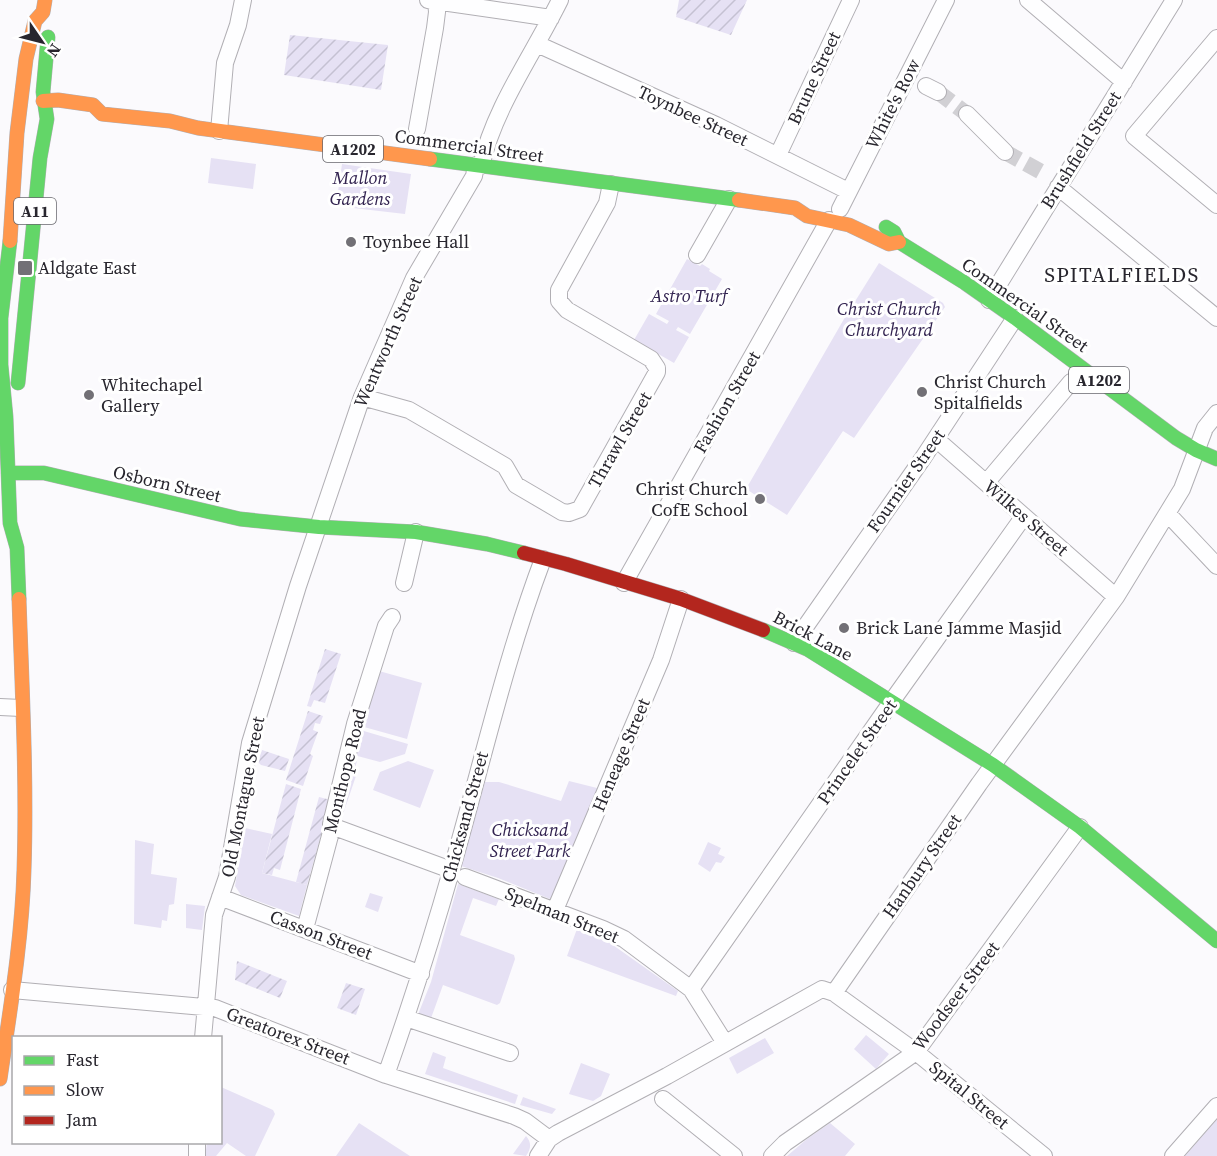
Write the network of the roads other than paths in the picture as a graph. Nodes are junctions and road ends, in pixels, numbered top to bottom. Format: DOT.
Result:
graph roads {
  1 [pos="243,0"];
  2 [pos="560,0"];
  3 [pos="851,0"];
  4 [pos="946,0"];
  5 [pos="1028,0"];
  6 [pos="1174,0"];
  7 [pos="432,1"];
  8 [pos="44,6"];
  9 [pos="551,18"];
  10 [pos="49,34"];
  11 [pos="1217,38"];
  12 [pos="537,44"];
  13 [pos="1124,82"];
  14 [pos="58,100"];
  15 [pos="44,101"];
  16 [pos="19,111"];
  17 [pos="967,114"];
  18 [pos="47,119"];
  19 [pos="62,120"];
  20 [pos="417,129"];
  21 [pos="219,131"];
  22 [pos="1005,152"];
  23 [pos="778,155"];
  24 [pos="479,166"];
  25 [pos="611,184"];
  26 [pos="1058,188"];
  27 [pos="848,191"];
  28 [pos="729,199"];
  29 [pos="1217,205"];
  30 [pos="841,213"];
  31 [pos="876,222"];
  32 [pos="899,242"];
  33 [pos="697,255"];
  34 [pos="2,290"];
  35 [pos="28,290"];
  36 [pos="989,300"];
  37 [pos="1015,318"];
  38 [pos="1217,318"];
  39 [pos="1071,382"];
  40 [pos="362,397"];
  41 [pos="19,399"];
  42 [pos="1217,412"];
  43 [pos="936,439"];
  44 [pos="1196,450"];
  45 [pos="1217,459"];
  46 [pos="18,468"];
  47 [pos="986,483"];
  48 [pos="10,497"];
  49 [pos="1168,514"];
  50 [pos="1024,516"];
  51 [pos="319,527"];
  52 [pos="416,532"];
  53 [pos="543,559"];
  54 [pos="1217,566"];
  55 [pos="404,583"];
  56 [pos="624,584"];
  57 [pos="1116,597"];
  58 [pos="681,599"];
  59 [pos="392,617"];
  60 [pos="794,643"];
  61 [pos="892,701"];
  62 [pos="0,707"];
  63 [pos="21,708"];
  64 [pos="993,765"];
  65 [pos="1080,827"];
  66 [pos="331,832"];
  67 [pos="458,874"];
  68 [pos="220,897"];
  69 [pos="555,910"];
  70 [pos="305,929"];
  71 [pos="1217,941"];
  72 [pos="421,974"];
  73 [pos="691,989"];
  74 [pos="12,990"];
  75 [pos="834,993"];
  76 [pos="205,1007"];
  77 [pos="406,1018"];
  78 [pos="203,1036"];
  79 [pos="725,1043"];
  80 [pos="916,1052"];
  81 [pos="510,1053"];
  82 [pos="386,1075"];
  83 [pos="0,1079"];
  84 [pos="663,1099"];
  85 [pos="1217,1106"];
  86 [pos="549,1139"];
  87 [pos="538,1156"];
  88 [pos="734,1156"];
  89 [pos="772,1156"];
  90 [pos="1044,1156"];
  91 [pos="1173,1156"];
  1 -- 21 [label="street"];
  2 -- 9 [label="street, Wentworth Street"];
  3 -- 23 [label="street, Brune Street"];
  4 -- 27 [label="street, White's Row"];
  5 -- 13 [label="street"];
  6 -- 13 [label="street, Brushfield Street"];
  7 -- 9 [label="street"];
  7 -- 20 [label="street"];
  8 -- 10 [label="main road, A11"];
  8 -- 16 [label="main road, A11"];
  9 -- 12 [label="street, Wentworth Street"];
  10 -- 14 [label="main road"];
  10 -- 15 [label="main road, A11"];
  11 -- 29 [label="street"];
  12 -- 23 [label="street, Toynbee Street"];
  12 -- 24 [label="street, Wentworth Street"];
  13 -- 26 [label="street, Brushfield Street"];
  14 -- 15 [label="main road, Commercial Street / A1202"];
  14 -- 21 [label="main road, Commercial Street / A1202"];
  15 -- 16 [label="main road"];
  15 -- 18 [label="main road, A11"];
  16 -- 18 [label="main road"];
  16 -- 34 [label="main road, A11"];
  17 -- 22 [label="street"];
  18 -- 19 [label="main road"];
  18 -- 35 [label="main road, A11"];
  21 -- 24 [label="main road, Commercial Street / A1202"];
  23 -- 27 [label="street, Toynbee Street"];
  24 -- 25 [label="main road, Commercial Street / A1202"];
  24 -- 40 [label="street, Wentworth Street"];
  25 -- 28 [label="main road, Commercial Street / A1202"];
  25 -- 40 [label="street, Thrawl Street"];
  26 -- 36 [label="street, Brushfield Street"];
  26 -- 38 [label="street"];
  27 -- 30 [label="street, White's Row"];
  28 -- 30 [label="main road, Commercial Street / A1202"];
  28 -- 33 [label="street"];
  30 -- 32 [label="main road, Commercial Street / A1202"];
  30 -- 56 [label="street, Fashion Street"];
  31 -- 32 [label="main road, Commercial Street / A1202"];
  32 -- 36 [label="main road, Commercial Street / A1202"];
  34 -- 35 [label="main road"];
  34 -- 46 [label="main road, A11"];
  35 -- 41 [label="main road, A11"];
  36 -- 37 [label="main road, Commercial Street / A1202"];
  37 -- 43 [label="street, Fournier Street"];
  37 -- 44 [label="main road, Commercial Street / A1202"];
  39 -- 47 [label="street"];
  40 -- 51 [label="street, Wentworth Street"];
  42 -- 44 [label="street, Hanbury Street"];
  43 -- 47 [label="street, Wilkes Street"];
  43 -- 60 [label="street, Fournier Street"];
  44 -- 45 [label="main road, Commercial Street / A1202"];
  44 -- 49 [label="street, Hanbury Street"];
  46 -- 48 [label="main road, A11"];
  46 -- 51 [label="main road, Osborn Street"];
  47 -- 50 [label="street, Wilkes Street"];
  48 -- 63 [label="main road, A11"];
  49 -- 54 [label="street"];
  49 -- 57 [label="street, Hanbury Street"];
  50 -- 57 [label="street, Wilkes Street"];
  50 -- 61 [label="street, Princelet Street"];
  51 -- 52 [label="main road, Brick Lane"];
  51 -- 68 [label="street, Old Montague Street"];
  52 -- 53 [label="main road, Brick Lane"];
  52 -- 55 [label="street"];
  53 -- 56 [label="main road, Brick Lane"];
  53 -- 67 [label="street, Chicksand Street"];
  56 -- 58 [label="main road, Brick Lane"];
  57 -- 64 [label="street, Hanbury Street"];
  58 -- 60 [label="main road, Brick Lane"];
  58 -- 69 [label="street, Heneage Street"];
  59 -- 66 [label="street, Monthope Road"];
  60 -- 61 [label="main road, Brick Lane"];
  61 -- 64 [label="main road, Brick Lane"];
  61 -- 73 [label="street, Princelet Street"];
  62 -- 63 [label="street"];
  63 -- 74 [label="main road, A11"];
  64 -- 65 [label="main road, Brick Lane"];
  64 -- 75 [label="street, Hanbury Street"];
  65 -- 71 [label="main road, Brick Lane"];
  65 -- 80 [label="street, Woodseer Street"];
  66 -- 67 [label="street, Spelman Street"];
  66 -- 70 [label="street, Monthope Road"];
  67 -- 69 [label="street, Spelman Street"];
  67 -- 72 [label="street, Chicksand Street"];
  68 -- 70 [label="street, Casson Street"];
  68 -- 76 [label="street, Old Montague Street"];
  69 -- 73 [label="street, Spelman Street"];
  70 -- 72 [label="street, Casson Street"];
  72 -- 77 [label="street, Chicksand Street"];
  73 -- 79 [label="street, Spelman Street"];
  74 -- 76 [label="street, Greatorex Street"];
  74 -- 83 [label="main road, A11"];
  75 -- 79 [label="street"];
  75 -- 80 [label="street, Spital Street"];
  76 -- 78 [label="street, Old Montague Street"];
  76 -- 82 [label="street, Greatorex Street"];
  77 -- 81 [label="street"];
  77 -- 82 [label="street, Chicksand Street"];
  79 -- 86 [label="street"];
  80 -- 89 [label="street, Woodseer Street"];
  80 -- 90 [label="street, Spital Street"];
  82 -- 86 [label="street, Greatorex Street"];
  84 -- 88 [label="street"];
  85 -- 91 [label="street"];
  86 -- 87 [label="street"];
}
